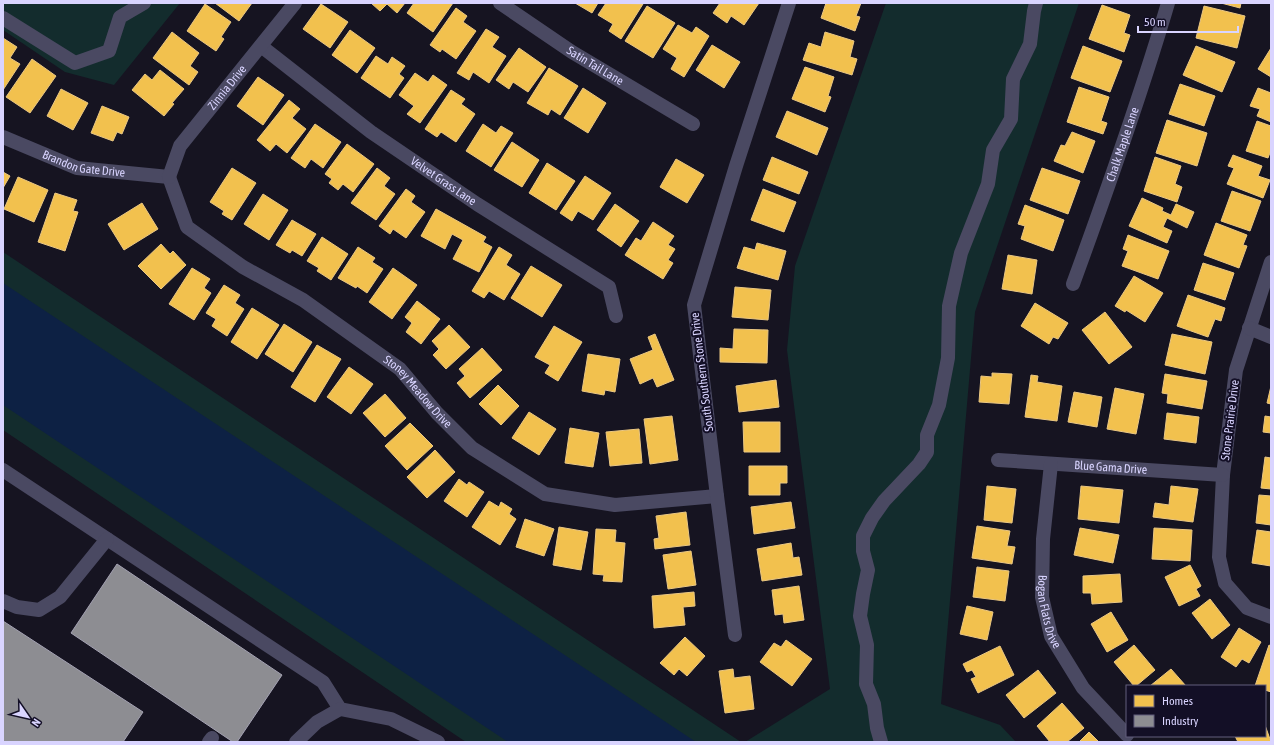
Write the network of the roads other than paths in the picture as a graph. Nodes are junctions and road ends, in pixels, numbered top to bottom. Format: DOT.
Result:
graph roads {
  1 [pos="144,3"];
  2 [pos="295,3"];
  3 [pos="500,3"];
  4 [pos="789,3"];
  5 [pos="1036,3"];
  6 [pos="1168,3"];
  7 [pos="3,18"];
  8 [pos="261,46"];
  9 [pos="693,124"];
  10 [pos="3,137"];
  11 [pos="169,177"];
  12 [pos="1271,262"];
  13 [pos="1072,284"];
  14 [pos="616,316"];
  15 [pos="1249,328"];
  16 [pos="1271,337"];
  17 [pos="998,460"];
  18 [pos="1051,464"];
  19 [pos="3,470"];
  20 [pos="1223,475"];
  21 [pos="717,496"];
  22 [pos="107,539"];
  23 [pos="3,601"];
  24 [pos="1271,617"];
  25 [pos="735,635"];
  26 [pos="340,709"];
  27 [pos="1126,735"];
  28 [pos="296,742"];
  29 [pos="438,742"];
  30 [pos="881,742"];
  1 -- 7 [label="street"];
  2 -- 8 [label="street, Zinnia Drive"];
  3 -- 9 [label="street, Satin Tail Lane"];
  4 -- 21 [label="street, South Southern Stone Drive"];
  5 -- 30 [label="street"];
  6 -- 13 [label="street, Chalk Maple Lane"];
  8 -- 11 [label="street, Zinnia Drive"];
  8 -- 14 [label="street, Velvet Grass Lane"];
  10 -- 11 [label="street, Brandon Gate Drive"];
  11 -- 21 [label="street, Stoney Meadow Drive"];
  12 -- 15 [label="street, Stone Prairie Drive"];
  15 -- 16 [label="street"];
  15 -- 20 [label="street, Stone Prairie Drive"];
  17 -- 18 [label="street, Blue Gama Drive"];
  18 -- 20 [label="street, Blue Gama Drive"];
  18 -- 27 [label="street, Bogan Flats Drive"];
  19 -- 22 [label="street"];
  20 -- 24 [label="street, Stone Prairie Drive"];
  21 -- 25 [label="street, South Southern Stone Drive"];
  22 -- 23 [label="street"];
  22 -- 26 [label="street"];
  26 -- 28 [label="street"];
  26 -- 29 [label="street"];
}
